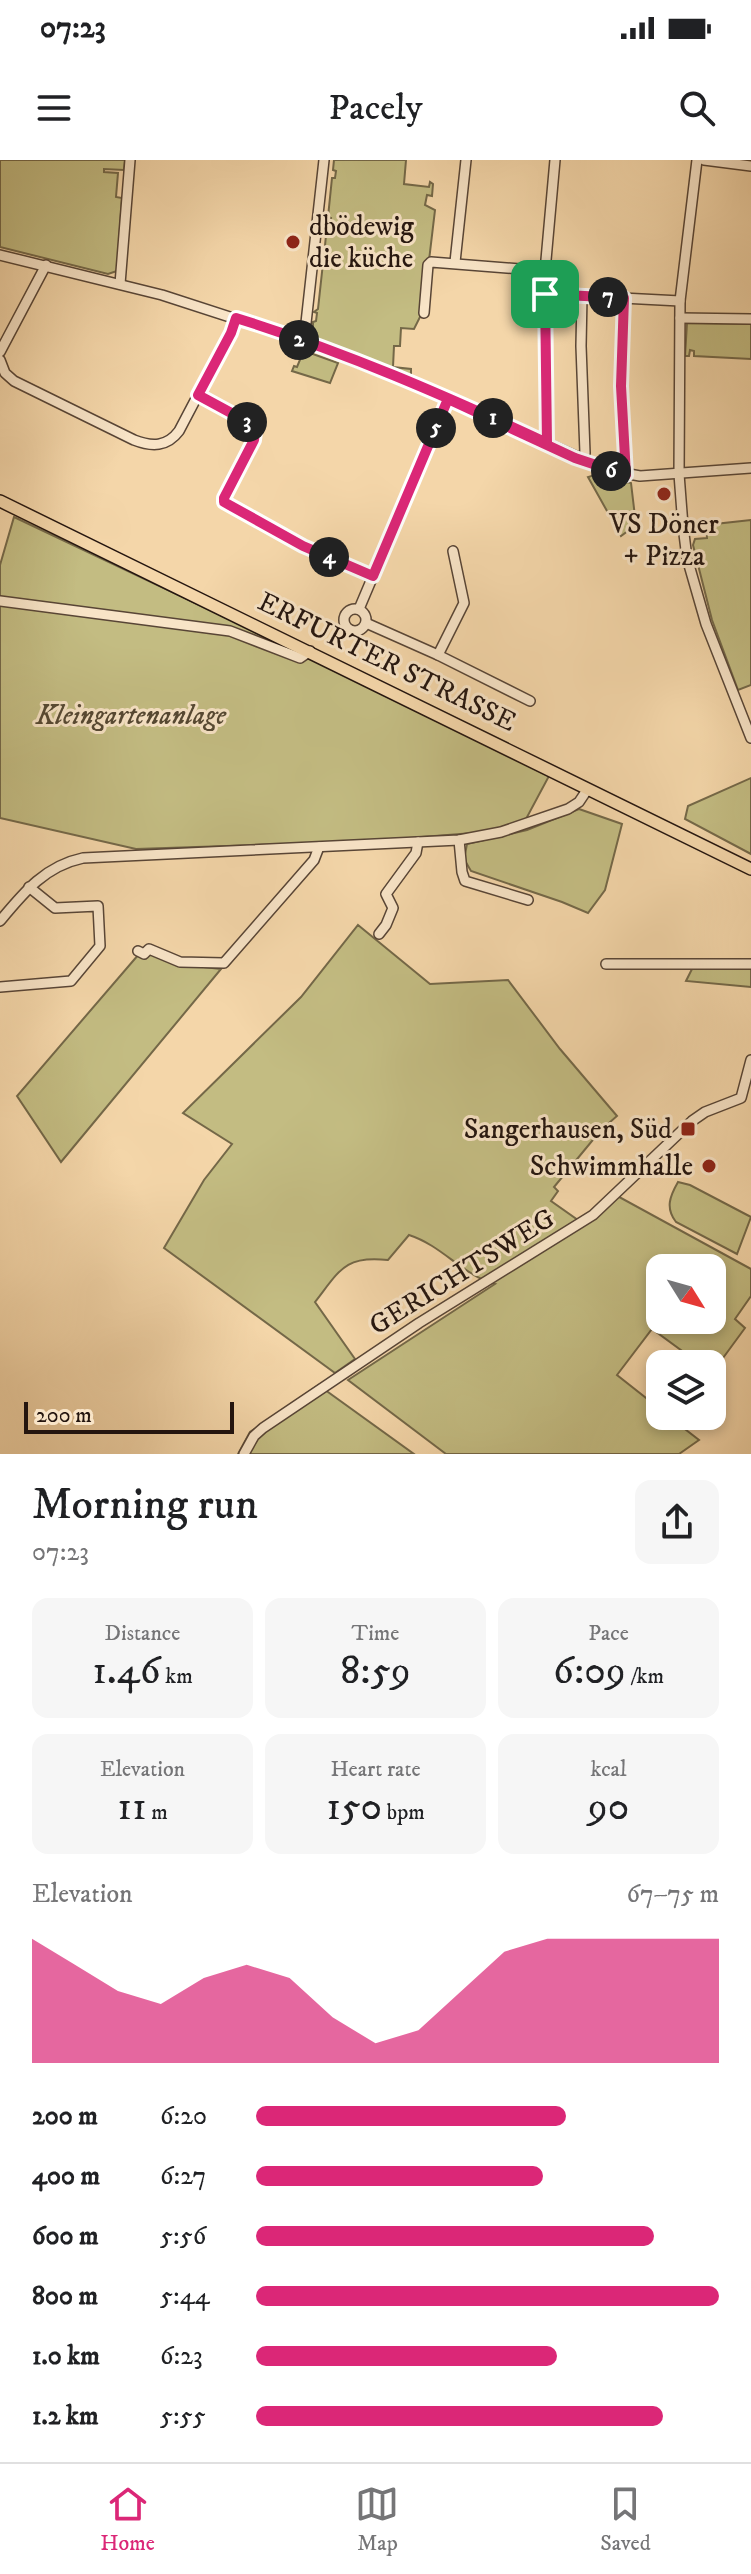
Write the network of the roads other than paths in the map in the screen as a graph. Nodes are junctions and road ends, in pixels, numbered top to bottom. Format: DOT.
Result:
graph roads {
  1 [pos="130,160"];
  2 [pos="324,160"];
  3 [pos="466,160"];
  4 [pos="555,160"];
  5 [pos="697,160"];
  6 [pos="704,160"];
  7 [pos="751,166"];
  8 [pos="0,255"];
  9 [pos="455,262"];
  10 [pos="46,265"];
  11 [pos="545,271"];
  12 [pos="120,284"];
  13 [pos="545,294"];
  14 [pos="582,296"];
  15 [pos="624,298"];
  16 [pos="680,301"];
  17 [pos="424,313"];
  18 [pos="236,318"];
  19 [pos="680,318"];
  20 [pos="751,319"];
  21 [pos="304,341"];
  22 [pos="0,352"];
  23 [pos="0,360"];
  24 [pos="198,395"];
  25 [pos="448,399"];
  26 [pos="547,443"];
  27 [pos="582,461"];
  28 [pos="751,468"];
  29 [pos="679,474"];
  30 [pos="626,475"];
  31 [pos="0,501"];
  32 [pos="453,551"];
  33 [pos="373,576"];
  34 [pos="0,601"];
  35 [pos="359,609"];
  36 [pos="366,623"];
  37 [pos="310,651"];
  38 [pos="438,655"];
  39 [pos="530,701"];
  40 [pos="751,738"];
  41 [pos="587,790"];
  42 [pos="459,840"];
  43 [pos="418,842"];
  44 [pos="319,847"];
  45 [pos="751,869"];
  46 [pos="29,887"];
  47 [pos="528,900"];
  48 [pos="0,921"];
  49 [pos="379,934"];
  50 [pos="138,951"];
  51 [pos="606,964"];
  52 [pos="751,964"];
  53 [pos="0,987"];
  54 [pos="751,1060"];
  55 [pos="244,1454"];
  1 -- 12 [label="street"];
  2 -- 21 [label="street"];
  3 -- 9 [label="street"];
  4 -- 11 [label="street"];
  5 -- 16 [label="street"];
  6 -- 7 [label="street"];
  8 -- 10 [label="street"];
  9 -- 11 [label="street"];
  9 -- 17 [label="street"];
  10 -- 12 [label="street"];
  10 -- 22 [label="street"];
  11 -- 13 [label="street"];
  12 -- 18 [label="street"];
  13 -- 14 [label="street"];
  13 -- 26 [label="street"];
  14 -- 15 [label="street"];
  14 -- 27 [label="street"];
  15 -- 16 [label="street"];
  15 -- 30 [label="street"];
  16 -- 19 [label="street"];
  18 -- 21 [label="street"];
  18 -- 24 [label="street"];
  19 -- 20 [label="street"];
  19 -- 29 [label="street"];
  21 -- 25 [label="street"];
  23 -- 24 [label="street"];
  24 -- 33 [label="street"];
  25 -- 26 [label="street"];
  25 -- 33 [label="street"];
  26 -- 27 [label="street"];
  27 -- 30 [label="street"];
  28 -- 29 [label="street"];
  29 -- 30 [label="street"];
  29 -- 40 [label="street"];
  31 -- 37 [label="main road, ERFURTER STRASSE"];
  32 -- 38 [label="street"];
  33 -- 35 [label="street"];
  34 -- 37 [label="street"];
  35 -- 36 [label="street"];
  35 -- 36 [label="street"];
  36 -- 38 [label="street"];
  37 -- 41 [label="main road, ERFURTER STRASSE"];
  38 -- 39 [label="street"];
  41 -- 42 [label="street"];
  41 -- 45 [label="main road, ERFURTER STRASSE"];
  42 -- 43 [label="street"];
  42 -- 47 [label="street"];
  43 -- 44 [label="street"];
  43 -- 49 [label="street"];
  44 -- 46 [label="street"];
  44 -- 50 [label="street"];
  46 -- 48 [label="street"];
  46 -- 53 [label="street"];
  51 -- 52 [label="street"];
  54 -- 55 [label="street, GERICHTSWEG"];
}
